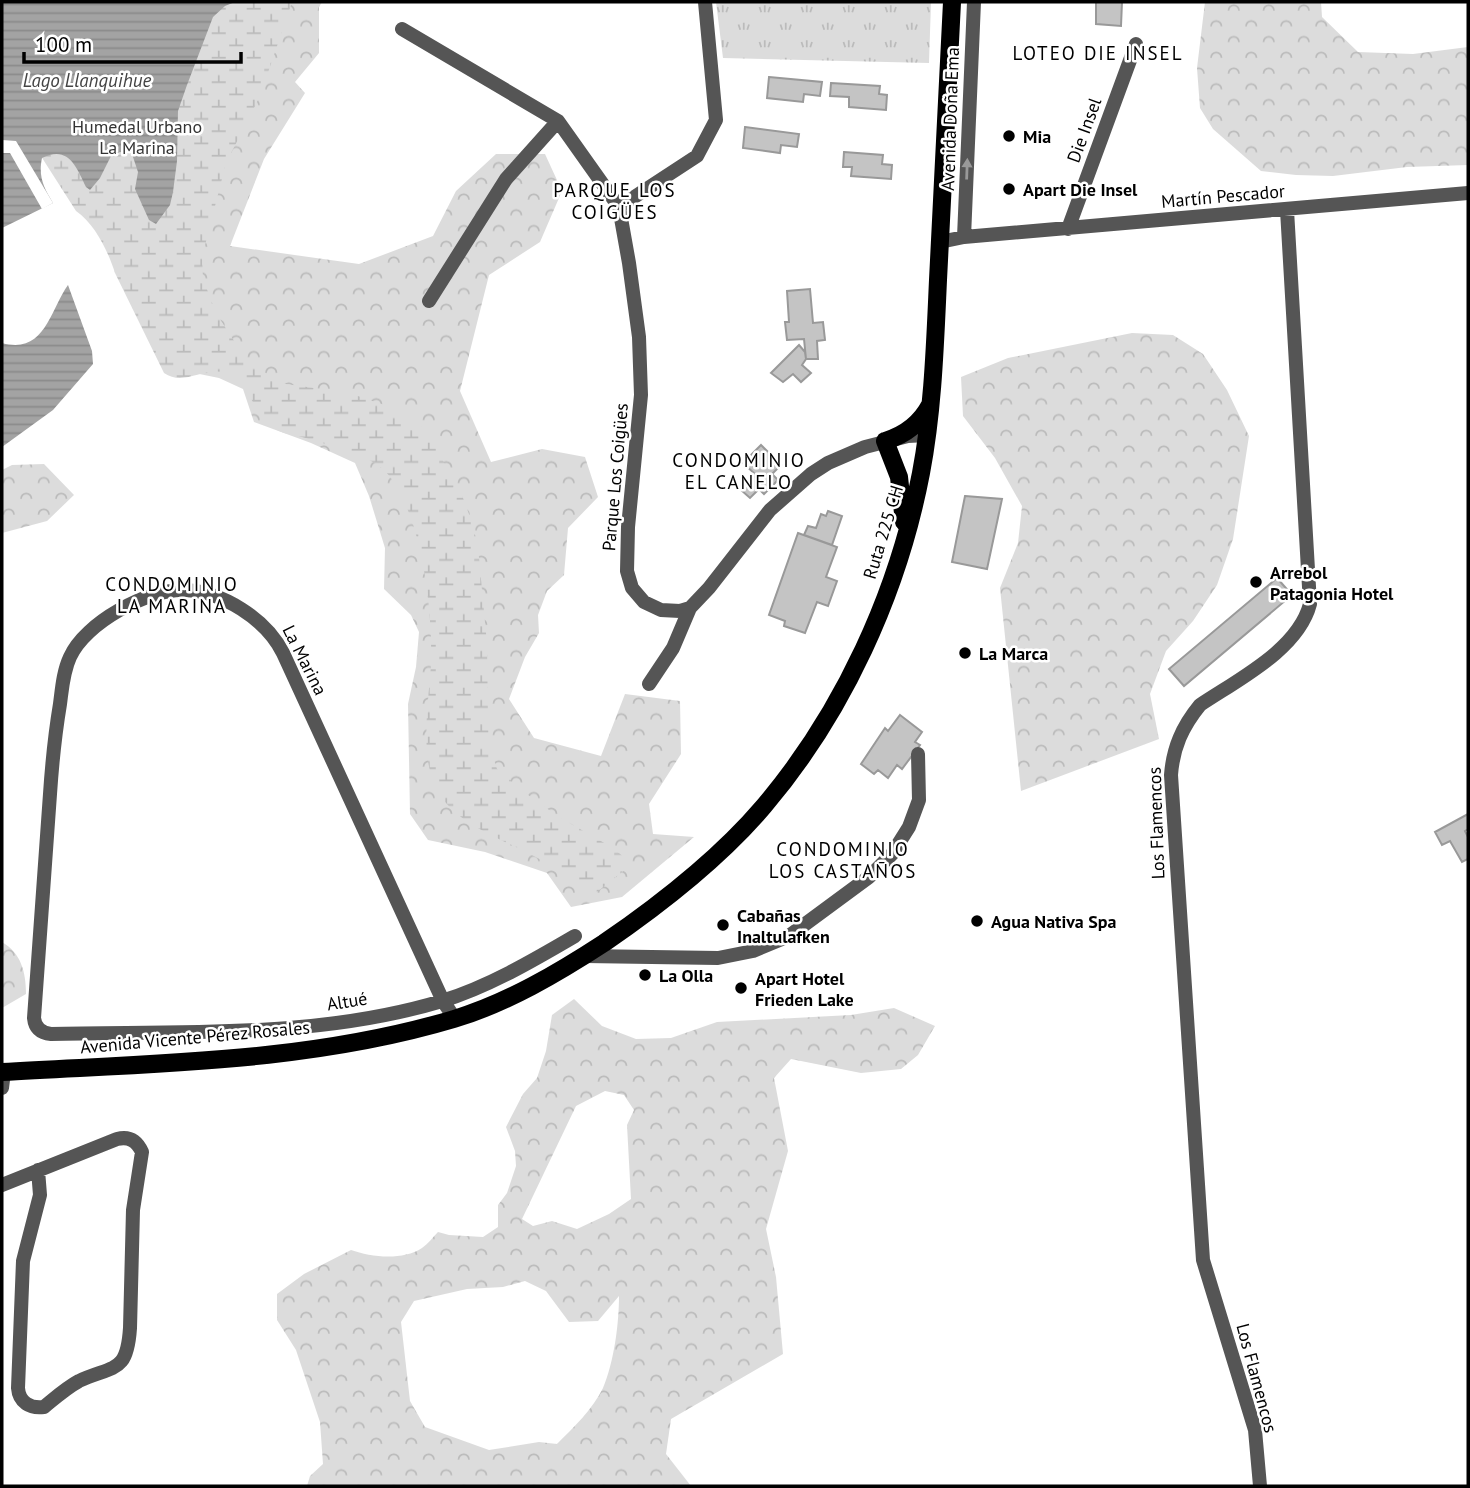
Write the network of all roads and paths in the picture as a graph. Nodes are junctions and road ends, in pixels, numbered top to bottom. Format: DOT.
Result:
graph roads {
  1 [pos="705,2"];
  2 [pos="951,2"];
  3 [pos="974,2"];
  4 [pos="402,29"];
  5 [pos="1136,44"];
  6 [pos="558,121"];
  7 [pos="1468,193"];
  8 [pos="618,207"];
  9 [pos="1287,210"];
  10 [pos="1068,229"];
  11 [pos="964,237"];
  12 [pos="940,242"];
  13 [pos="429,301"];
  14 [pos="932,401"];
  15 [pos="927,435"];
  16 [pos="885,441"];
  17 [pos="902,546"];
  18 [pos="690,608"];
  19 [pos="649,684"];
  20 [pos="918,754"];
  21 [pos="575,936"];
  22 [pos="584,956"];
  23 [pos="443,1001"];
  24 [pos="34,1018"];
  25 [pos="456,1018"];
  26 [pos="2,1077"];
  27 [pos="38,1170"];
  28 [pos="2,1185"];
  29 [pos="1260,1486"];
  1 -- 8 [label="street"];
  2 -- 12 [label="main road, Ruta 225 CH"];
  11 -- 3 [label="street, Avenida Doña Ema, one-way"];
  4 -- 6 [label="street, Parque Los Coigües"];
  5 -- 10 [label="street, Die Insel"];
  6 -- 8 [label="street, Parque Los Coigües"];
  6 -- 13 [label="street"];
  7 -- 9 [label="street, Martín Pescador"];
  8 -- 18 [label="street, Parque Los Coigües"];
  9 -- 10 [label="street, Martín Pescador"];
  9 -- 29 [label="street, Los Flamencos"];
  10 -- 11 [label="street, Martín Pescador"];
  11 -- 12 [label="street, Martín Pescador"];
  12 -- 14 [label="main road, Ruta 225 CH"];
  14 -- 15 [label="main road, Ruta 225 CH"];
  14 -- 16 [label="main road"];
  15 -- 16 [label="street"];
  15 -- 17 [label="main road, Ruta 225 CH"];
  16 -- 17 [label="main road"];
  16 -- 18 [label="street"];
  17 -- 22 [label="main road, Ruta 225 CH"];
  18 -- 19 [label="street"];
  20 -- 22 [label="street"];
  21 -- 23 [label="street, Altué"];
  22 -- 25 [label="main road, Avenida Vicente Pérez Rosales"];
  23 -- 24 [label="street, Altué"];
  23 -- 24 [label="street, La Marina"];
  23 -- 25 [label="street, La Marina"];
  25 -- 26 [label="main road, Avenida Vicente Pérez Rosales"];
  27 -- 27 [label="street"];
  27 -- 28 [label="street"];
}
